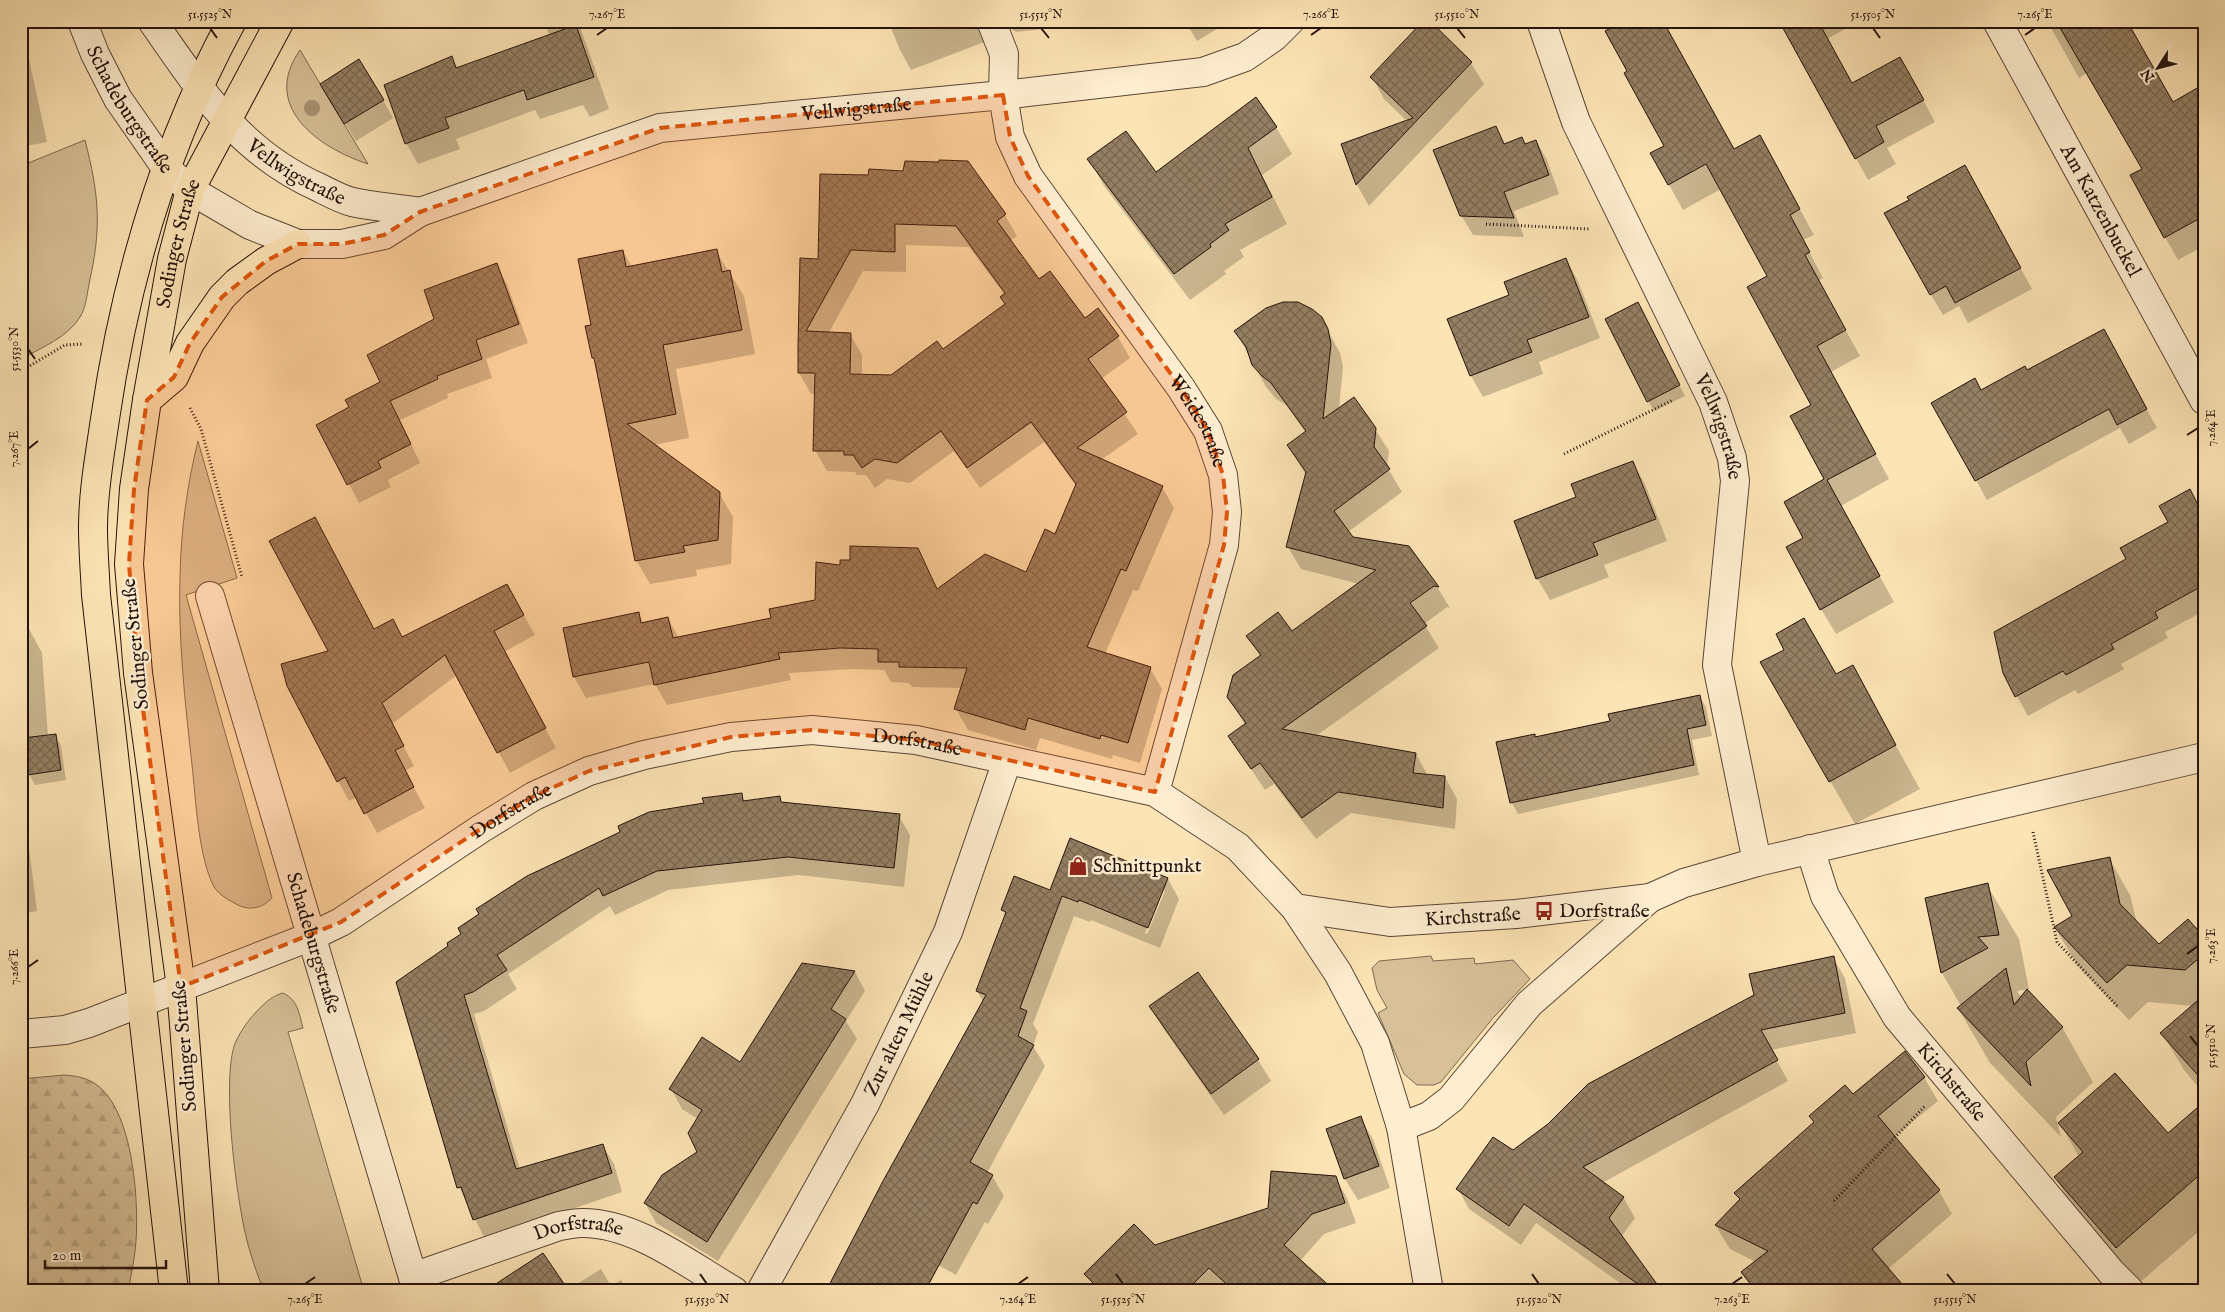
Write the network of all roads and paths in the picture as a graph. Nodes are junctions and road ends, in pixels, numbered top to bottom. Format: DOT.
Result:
graph roads {
  1 [pos="82,21"];
  2 [pos="152,21"];
  3 [pos="232,21"];
  4 [pos="280,21"];
  5 [pos="991,21"];
  6 [pos="1290,21"];
  7 [pos="1541,21"];
  8 [pos="1997,21"];
  9 [pos="199,88"];
  10 [pos="1003,95"];
  11 [pos="226,122"];
  12 [pos="166,168"];
  13 [pos="190,190"];
  14 [pos="420,212"];
  15 [pos="1623,218"];
  16 [pos="1486,224"];
  17 [pos="298,244"];
  18 [pos="85,344"];
  19 [pos="21,371"];
  20 [pos="174,377"];
  21 [pos="1682,396"];
  22 [pos="147,400"];
  23 [pos="2204,400"];
  24 [pos="1564,454"];
  25 [pos="242,577"];
  26 [pos="210,596"];
  27 [pos="2204,757"];
  28 [pos="1007,761"];
  29 [pos="1155,792"];
  30 [pos="2026,799"];
  31 [pos="1810,849"];
  32 [pos="1758,862"];
  33 [pos="1650,898"];
  34 [pos="1295,908"];
  35 [pos="312,936"];
  36 [pos="181,987"];
  37 [pos="142,1003"];
  38 [pos="2118,1007"];
  39 [pos="21,1034"];
  40 [pos="1951,1082"];
  41 [pos="1401,1128"];
  42 [pos="1834,1201"];
  43 [pos="415,1284"];
  44 [pos="174,1291"];
  45 [pos="205,1291"];
  46 [pos="734,1291"];
  47 [pos="761,1291"];
  48 [pos="1429,1291"];
  49 [pos="2130,1291"];
  1 -- 12 [label="street, Schadeburgstraße"];
  2 -- 9 [label="street"];
  3 -- 9 [label="main road, Sodinger Straße"];
  4 -- 11 [label="main road, Sodinger Straße"];
  5 -- 10 [label="street, Weidestraße"];
  6 -- 10 [label="street, Vellwigstraße"];
  7 -- 15 [label="street, Vellwigstraße"];
  8 -- 23 [label="street, Am Katzenbuckel"];
  9 -- 11 [label="street, Vellwigstraße"];
  9 -- 12 [label="main road, Sodinger Straße"];
  10 -- 14 [label="street, Vellwigstraße"];
  10 -- 29 [label="street, Weidestraße"];
  11 -- 13 [label="main road, Sodinger Straße"];
  11 -- 14 [label="street, Vellwigstraße"];
  12 -- 13 [label="street, Schadeburgstraße"];
  12 -- 37 [label="main road, Sodinger Straße"];
  13 -- 17 [label="street, Vellwigstraße"];
  13 -- 22 [label="main road, Sodinger Straße"];
  14 -- 17 [label="street, Vellwigstraße"];
  15 -- 16 [label="path"];
  15 -- 32 [label="street, Vellwigstraße"];
  17 -- 20 [label="main road"];
  18 -- 19 [label="path"];
  20 -- 22 [label="main road"];
  20 -- 25 [label="path"];
  21 -- 24 [label="path"];
  22 -- 36 [label="main road, Sodinger Straße"];
  26 -- 35 [label="street, Schadeburgstraße"];
  27 -- 30 [label="street, Kirchstraße"];
  28 -- 29 [label="street, Dorfstraße"];
  28 -- 35 [label="street, Dorfstraße"];
  28 -- 47 [label="street, Zur alten Mühle"];
  29 -- 34 [label="street, Dorfstraße"];
  30 -- 31 [label="street, Kirchstraße"];
  30 -- 38 [label="path"];
  31 -- 32 [label="street, Kirchstraße"];
  31 -- 40 [label="street, Kirchstraße"];
  32 -- 33 [label="street, Kirchstraße"];
  33 -- 34 [label="street, Kirchstraße"];
  33 -- 41 [label="street, Kirchstraße"];
  34 -- 41 [label="street, Dorfstraße"];
  35 -- 36 [label="street, Dorfstraße"];
  35 -- 43 [label="street, Schadeburgstraße"];
  36 -- 37 [label="street, Dorfstraße"];
  36 -- 45 [label="main road, Sodinger Straße"];
  37 -- 39 [label="street, Dorfstraße"];
  37 -- 44 [label="main road, Sodinger Straße"];
  40 -- 42 [label="path"];
  40 -- 49 [label="street, Kirchstraße"];
  41 -- 48 [label="street, Dorfstraße"];
  43 -- 46 [label="street, Dorfstraße"];
}
